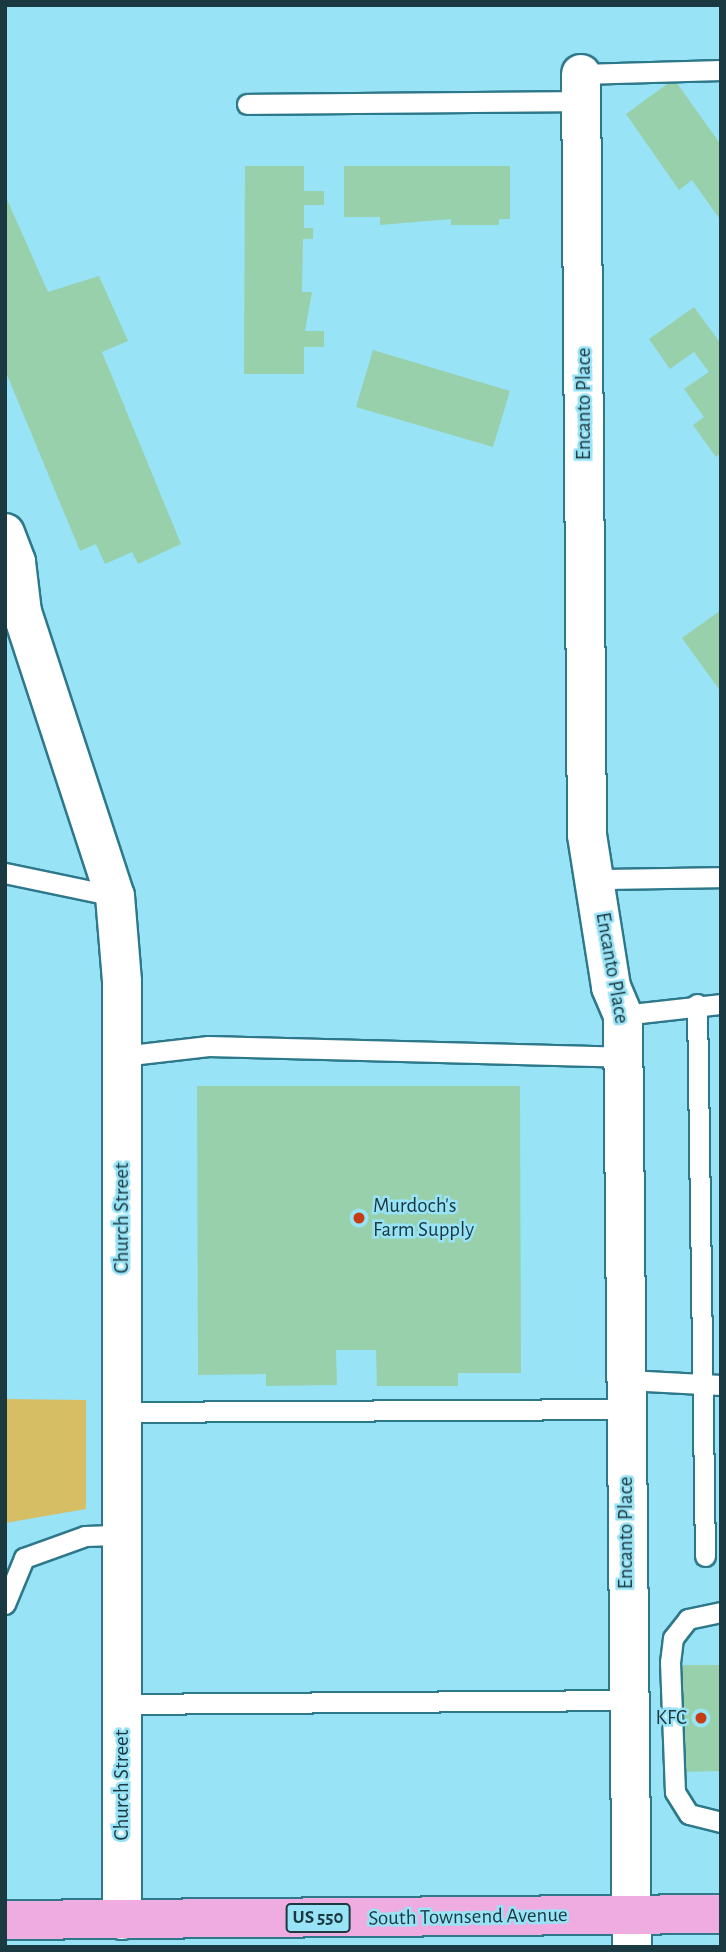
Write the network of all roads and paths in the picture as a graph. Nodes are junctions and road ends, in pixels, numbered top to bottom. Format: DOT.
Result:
graph roads {
  1 [pos="721,70"];
  2 [pos="581,88"];
  3 [pos="247,104"];
  4 [pos="5,533"];
  5 [pos="5,873"];
  6 [pos="721,877"];
  7 [pos="598,879"];
  8 [pos="115,896"];
  9 [pos="697,1004"];
  10 [pos="721,1004"];
  11 [pos="623,1015"];
  12 [pos="122,1056"];
  13 [pos="624,1057"];
  14 [pos="712,1385"];
  15 [pos="626,1395"];
  16 [pos="122,1412"];
  17 [pos="122,1535"];
  18 [pos="705,1556"];
  19 [pos="8,1578"];
  20 [pos="5,1604"];
  21 [pos="721,1612"];
  22 [pos="627,1700"];
  23 [pos="122,1704"];
  24 [pos="721,1822"];
  25 [pos="721,1914"];
  26 [pos="5,1920"];
  27 [pos="122,1920"];
  28 [pos="632,1931"];
  1 -- 2 [label="lane"];
  2 -- 3 [label="lane"];
  2 -- 7 [label="street, Encanto Place"];
  4 -- 8 [label="street, Church Street"];
  5 -- 8 [label="lane"];
  6 -- 7 [label="lane"];
  7 -- 11 [label="street, Encanto Place"];
  8 -- 12 [label="street, Church Street"];
  9 -- 10 [label="lane"];
  9 -- 11 [label="lane"];
  9 -- 14 [label="lane"];
  11 -- 13 [label="street, Encanto Place"];
  12 -- 13 [label="lane"];
  12 -- 16 [label="street, Church Street"];
  13 -- 15 [label="street, Encanto Place"];
  14 -- 15 [label="lane"];
  14 -- 18 [label="lane"];
  15 -- 16 [label="lane"];
  15 -- 22 [label="street, Encanto Place"];
  16 -- 17 [label="street, Church Street"];
  17 -- 19 [label="lane"];
  17 -- 23 [label="street, Church Street"];
  19 -- 20 [label="lane"];
  21 -- 24 [label="lane"];
  22 -- 23 [label="lane"];
  22 -- 28 [label="street, Encanto Place"];
  23 -- 27 [label="street, Church Street"];
  25 -- 28 [label="highway, South Townsend Avenue / US 550"];
  26 -- 27 [label="highway, South Townsend Avenue / US 550"];
  27 -- 28 [label="highway, South Townsend Avenue / US 550"];
}
